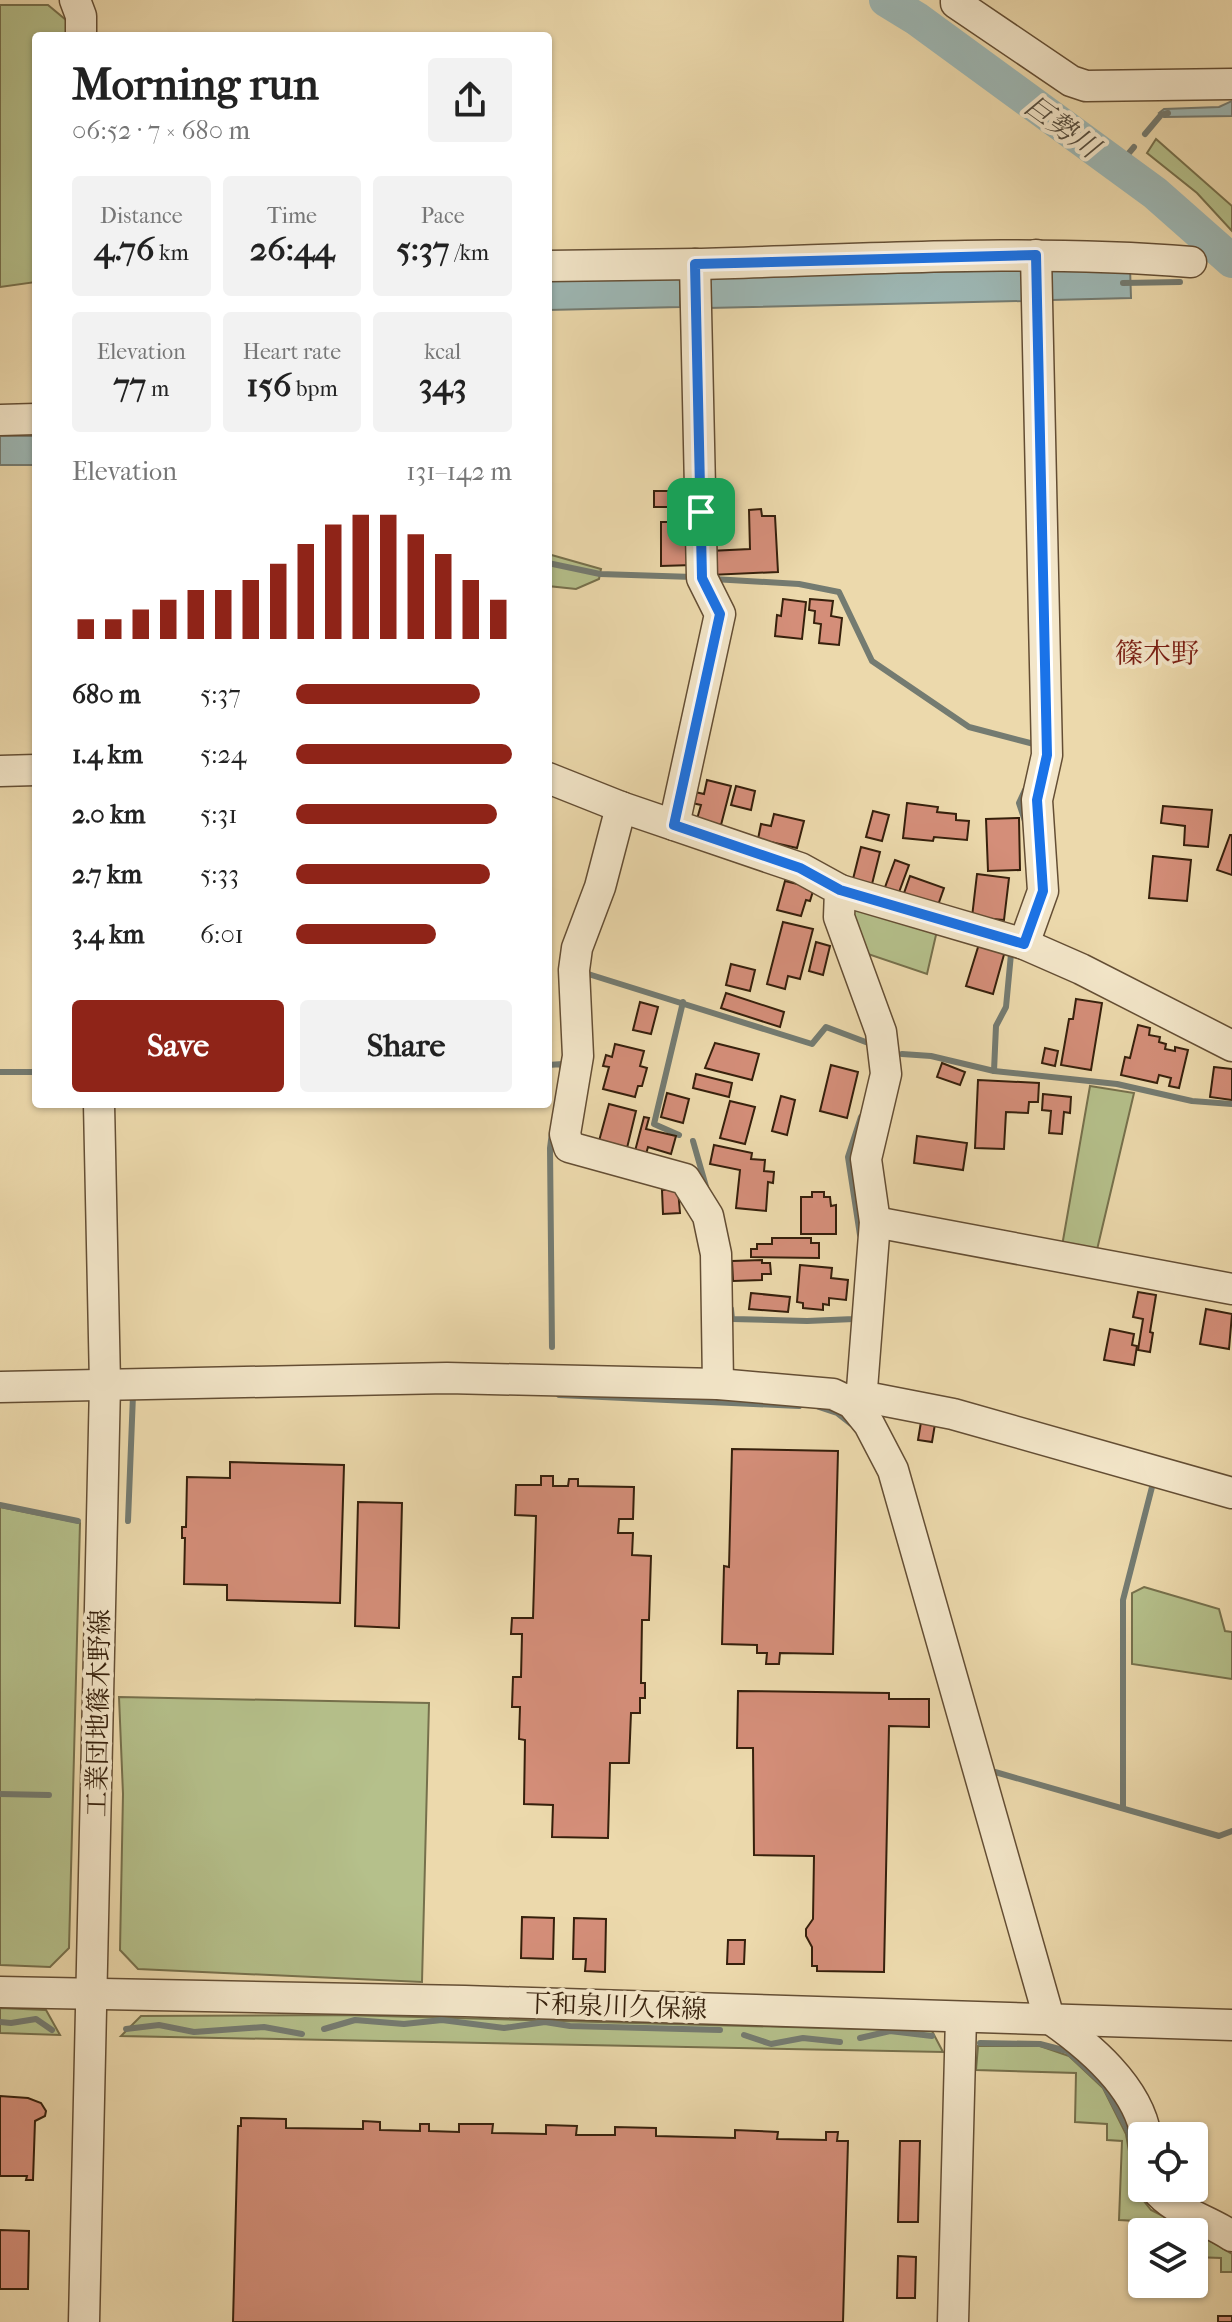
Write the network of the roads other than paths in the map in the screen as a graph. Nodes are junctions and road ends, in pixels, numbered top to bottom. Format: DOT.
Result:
graph roads {
  1 [pos="75,0"];
  2 [pos="956,0"];
  3 [pos="81,32"];
  4 [pos="1232,84"];
  5 [pos="1036,255"];
  6 [pos="1191,262"];
  7 [pos="695,264"];
  8 [pos="552,266"];
  9 [pos="32,419"];
  10 [pos="0,420"];
  11 [pos="32,770"];
  12 [pos="0,771"];
  13 [pos="552,780"];
  14 [pos="621,807"];
  15 [pos="674,825"];
  16 [pos="840,890"];
  17 [pos="1024,944"];
  18 [pos="1232,1046"];
  19 [pos="99,1108"];
  20 [pos="875,1222"];
  21 [pos="1232,1289"];
  22 [pos="105,1384"];
  23 [pos="718,1384"];
  24 [pos="0,1387"];
  25 [pos="852,1403"];
  26 [pos="1232,1493"];
  27 [pos="0,1992"];
  28 [pos="91,1995"];
  29 [pos="961,2017"];
  30 [pos="1049,2018"];
  31 [pos="1232,2025"];
  32 [pos="1142,2122"];
  33 [pos="1170,2202"];
  34 [pos="1232,2236"];
  35 [pos="84,2322"];
  36 [pos="953,2322"];
  1 -- 3 [label="street"];
  2 -- 4 [label="street"];
  5 -- 6 [label="street"];
  5 -- 7 [label="street"];
  5 -- 17 [label="street"];
  7 -- 8 [label="street"];
  7 -- 15 [label="street"];
  9 -- 10 [label="street"];
  11 -- 12 [label="street"];
  13 -- 14 [label="street"];
  14 -- 15 [label="street"];
  14 -- 23 [label="street"];
  15 -- 16 [label="street"];
  16 -- 17 [label="street"];
  16 -- 20 [label="street"];
  17 -- 18 [label="street"];
  19 -- 22 [label="street, 工業団地篠木野線"];
  20 -- 21 [label="street"];
  20 -- 25 [label="street"];
  22 -- 23 [label="street"];
  22 -- 24 [label="street"];
  22 -- 28 [label="street, 工業団地篠木野線"];
  23 -- 25 [label="street"];
  25 -- 26 [label="street"];
  25 -- 30 [label="street"];
  27 -- 28 [label="street, 下和泉川久保線"];
  28 -- 29 [label="street, 下和泉川久保線"];
  28 -- 35 [label="street, 工業団地篠木野線"];
  29 -- 30 [label="street, 下和泉川久保線"];
  29 -- 36 [label="street"];
  30 -- 31 [label="street, 下和泉川久保線"];
  30 -- 32 [label="street"];
  33 -- 34 [label="street"];
}
